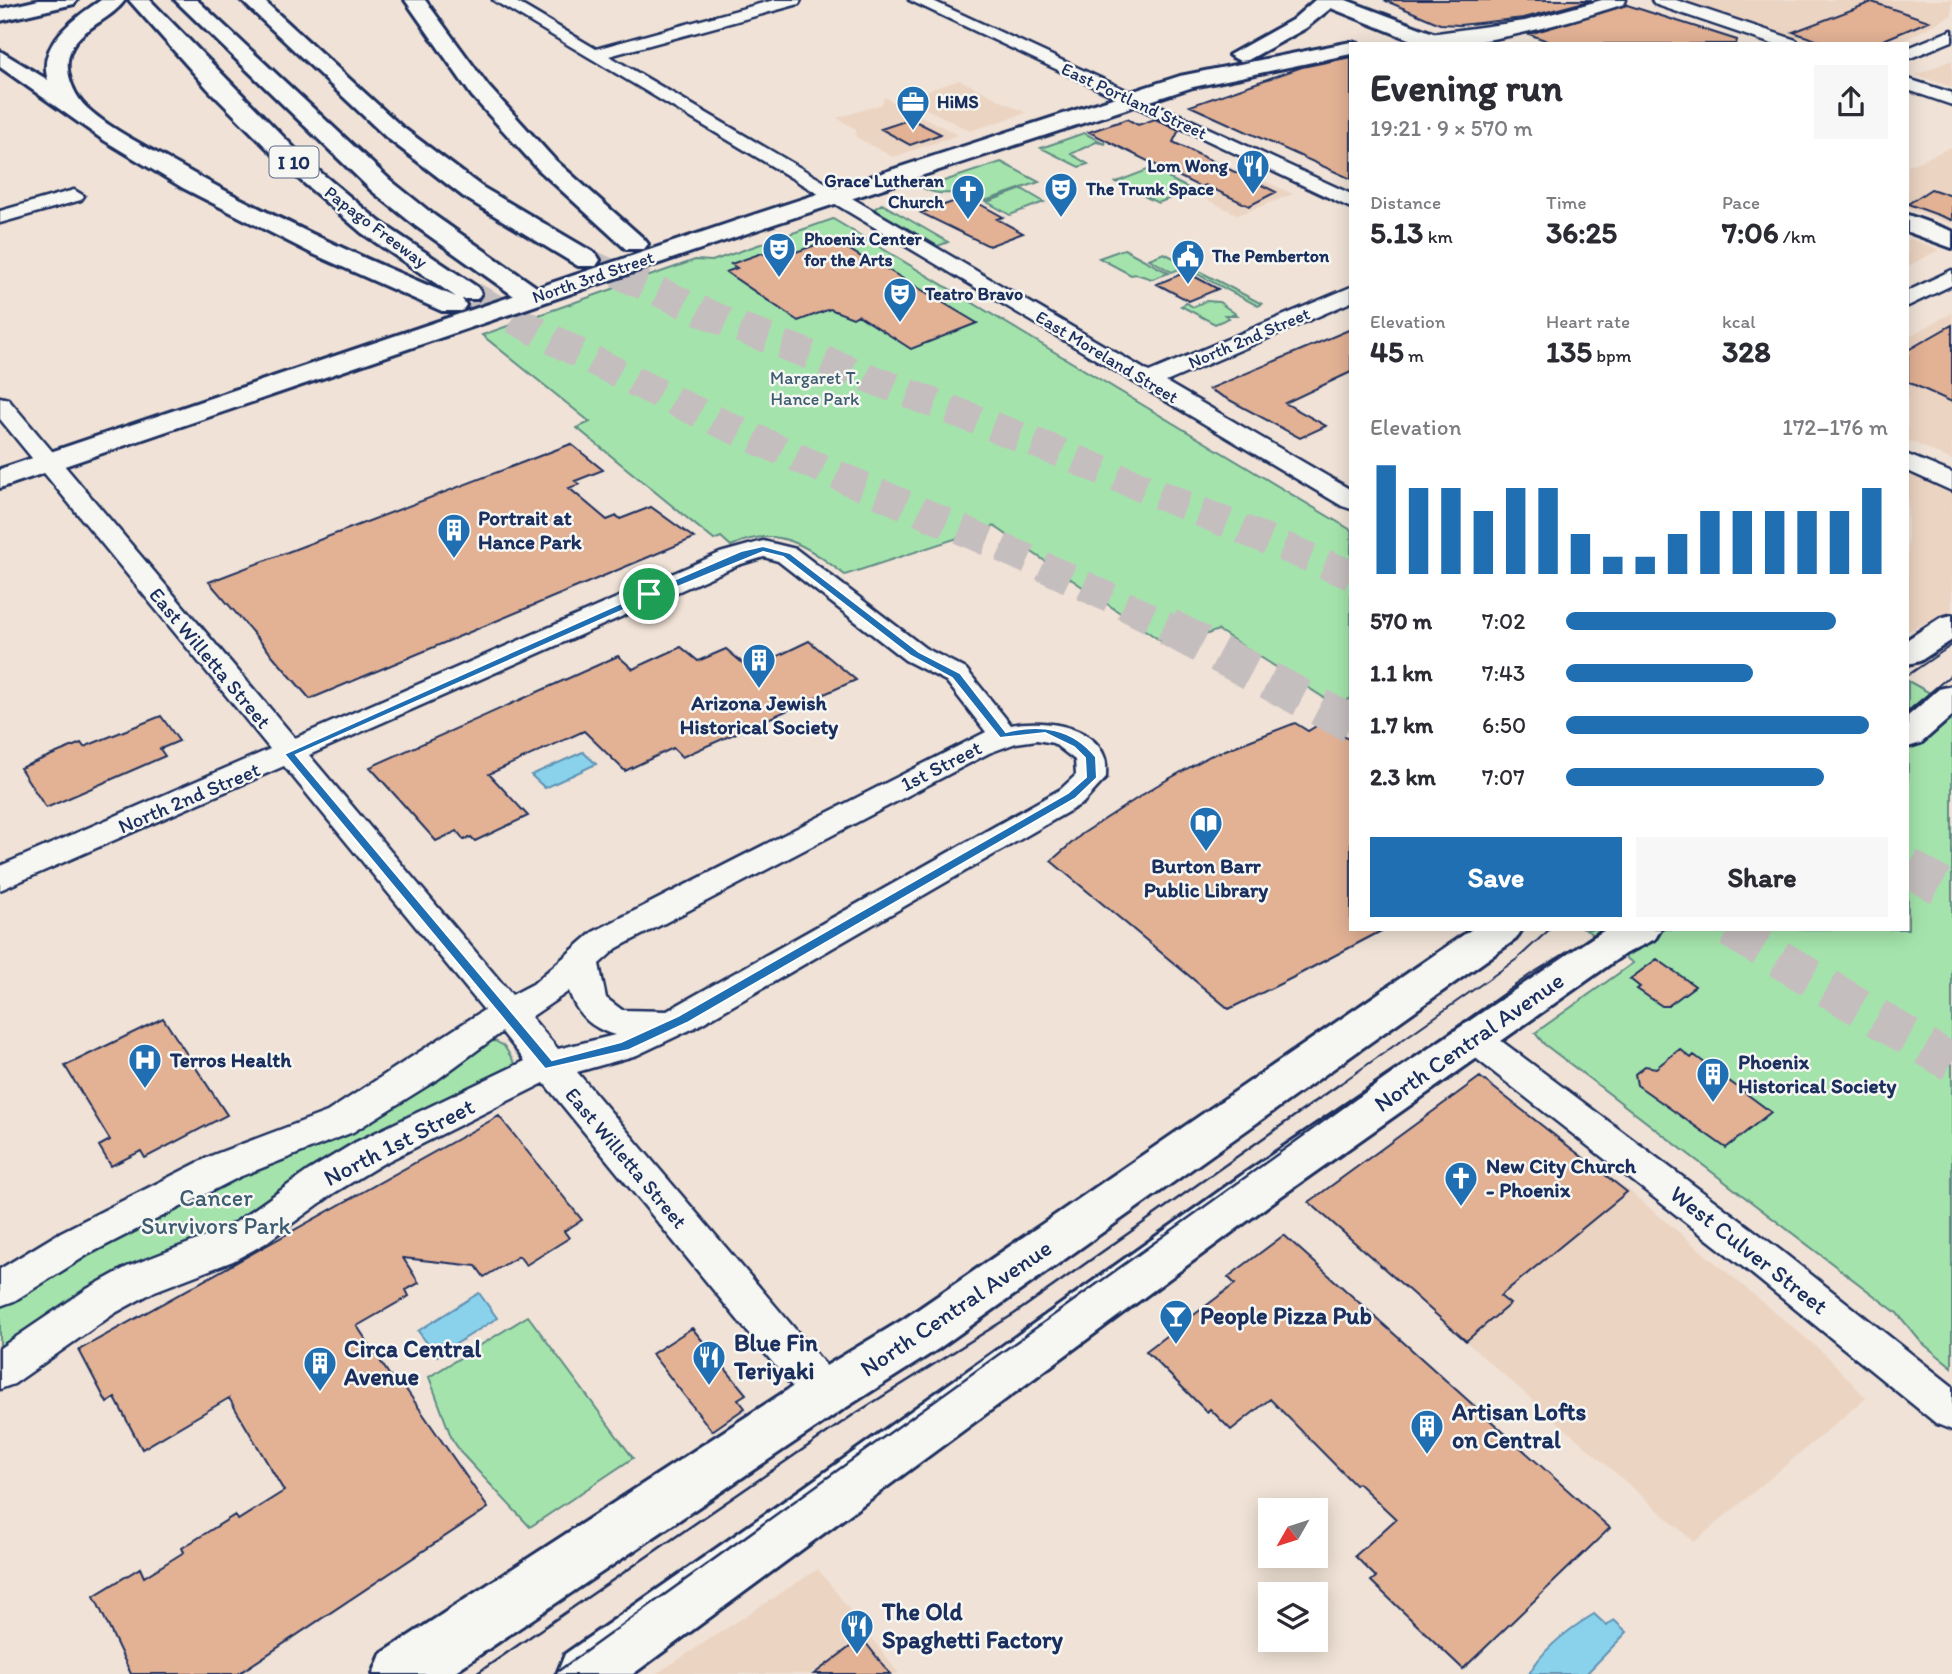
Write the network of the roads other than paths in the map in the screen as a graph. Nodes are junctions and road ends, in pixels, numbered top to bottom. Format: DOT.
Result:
graph roads {
  1 [pos="67,0"];
  2 [pos="115,0"];
  3 [pos="139,0"];
  4 [pos="185,0"];
  5 [pos="205,0"];
  6 [pos="251,0"];
  7 [pos="501,0"];
  8 [pos="793,0"];
  9 [pos="917,0"];
  10 [pos="1328,0"];
  11 [pos="1618,0"];
  12 [pos="1660,0"];
  13 [pos="407,2"];
  14 [pos="0,15"];
  15 [pos="1952,35"];
  16 [pos="1436,42"];
  17 [pos="1784,42"];
  18 [pos="1349,48"];
  19 [pos="1909,54"];
  20 [pos="594,55"];
  21 [pos="0,58"];
  22 [pos="1188,81"];
  23 [pos="1909,83"];
  24 [pos="1952,99"];
  25 [pos="1131,100"];
  26 [pos="76,109"];
  27 [pos="74,196"];
  28 [pos="836,197"];
  29 [pos="1349,201"];
  30 [pos="0,217"];
  31 [pos="1909,223"];
  32 [pos="1952,240"];
  33 [pos="635,244"];
  34 [pos="587,260"];
  35 [pos="1952,276"];
  36 [pos="545,293"];
  37 [pos="1349,295"];
  38 [pos="1909,299"];
  39 [pos="1148,381"];
  40 [pos="0,404"];
  41 [pos="47,462"];
  42 [pos="1909,462"];
  43 [pos="0,478"];
  44 [pos="1952,482"];
  45 [pos="1349,500"];
  46 [pos="1952,625"];
  47 [pos="1909,653"];
  48 [pos="1952,697"];
  49 [pos="1909,733"];
  50 [pos="1004,736"];
  51 [pos="289,754"];
  52 [pos="0,879"];
  53 [pos="1499,931"];
  54 [pos="1625,937"];
  55 [pos="582,962"];
  56 [pos="506,1014"];
  57 [pos="682,1019"];
  58 [pos="1476,1040"];
  59 [pos="549,1065"];
  60 [pos="0,1289"];
  61 [pos="0,1371"];
  62 [pos="824,1394"];
  63 [pos="1952,1411"];
  64 [pos="401,1674"];
  65 [pos="585,1674"];
  1 -- 14 [label="main road"];
  2 -- 26 [label="main road"];
  3 -- 26 [label="main road, Papago Freeway / I 10"];
  4 -- 36 [label="main road"];
  5 -- 36 [label="main road"];
  6 -- 34 [label="main road"];
  7 -- 20 [label="street, East Moreland Street"];
  8 -- 20 [label="street"];
  9 -- 25 [label="street, East Portland Street"];
  10 -- 16 [label="main road"];
  10 -- 22 [label="main road, North 3rd Street"];
  11 -- 16 [label="street"];
  12 -- 17 [label="street"];
  13 -- 33 [label="main road"];
  15 -- 19 [label="street"];
  18 -- 22 [label="main road, North 3rd Street"];
  20 -- 28 [label="street, East Moreland Street"];
  21 -- 26 [label="main road"];
  22 -- 25 [label="main road, North 3rd Street"];
  23 -- 24 [label="street"];
  25 -- 28 [label="main road, North 3rd Street"];
  25 -- 29 [label="street, East Portland Street"];
  27 -- 30 [label="street"];
  28 -- 36 [label="main road, North 3rd Street"];
  28 -- 39 [label="street, East Moreland Street"];
  31 -- 32 [label="main road"];
  35 -- 38 [label="street"];
  36 -- 41 [label="main road, North 3rd Street"];
  37 -- 39 [label="street, North 2nd Street"];
  39 -- 45 [label="street, East Moreland Street"];
  40 -- 41 [label="street, East Willetta Street"];
  41 -- 43 [label="main road, North 3rd Street"];
  41 -- 51 [label="street, East Willetta Street"];
  42 -- 44 [label="street"];
  46 -- 47 [label="main road"];
  48 -- 49 [label="main road"];
  50 -- 51 [label="street, North 2nd Street"];
  50 -- 55 [label="street, 1st Street"];
  50 -- 57 [label="street, 1st Street"];
  51 -- 52 [label="street, North 2nd Street"];
  51 -- 56 [label="street, East Willetta Street"];
  53 -- 62 [label="main road, North Central Avenue"];
  54 -- 58 [label="main road, North Central Avenue"];
  55 -- 56 [label="street, 1st Street"];
  55 -- 57 [label="street, 1st Street"];
  56 -- 59 [label="street, East Willetta Street"];
  56 -- 60 [label="street, North 1st Street"];
  57 -- 59 [label="street, 1st Street"];
  58 -- 63 [label="street, West Culver Street"];
  58 -- 65 [label="main road, North Central Avenue"];
  59 -- 61 [label="street, North 1st Street"];
  59 -- 62 [label="street, East Willetta Street"];
  62 -- 64 [label="main road, North Central Avenue"];
}
